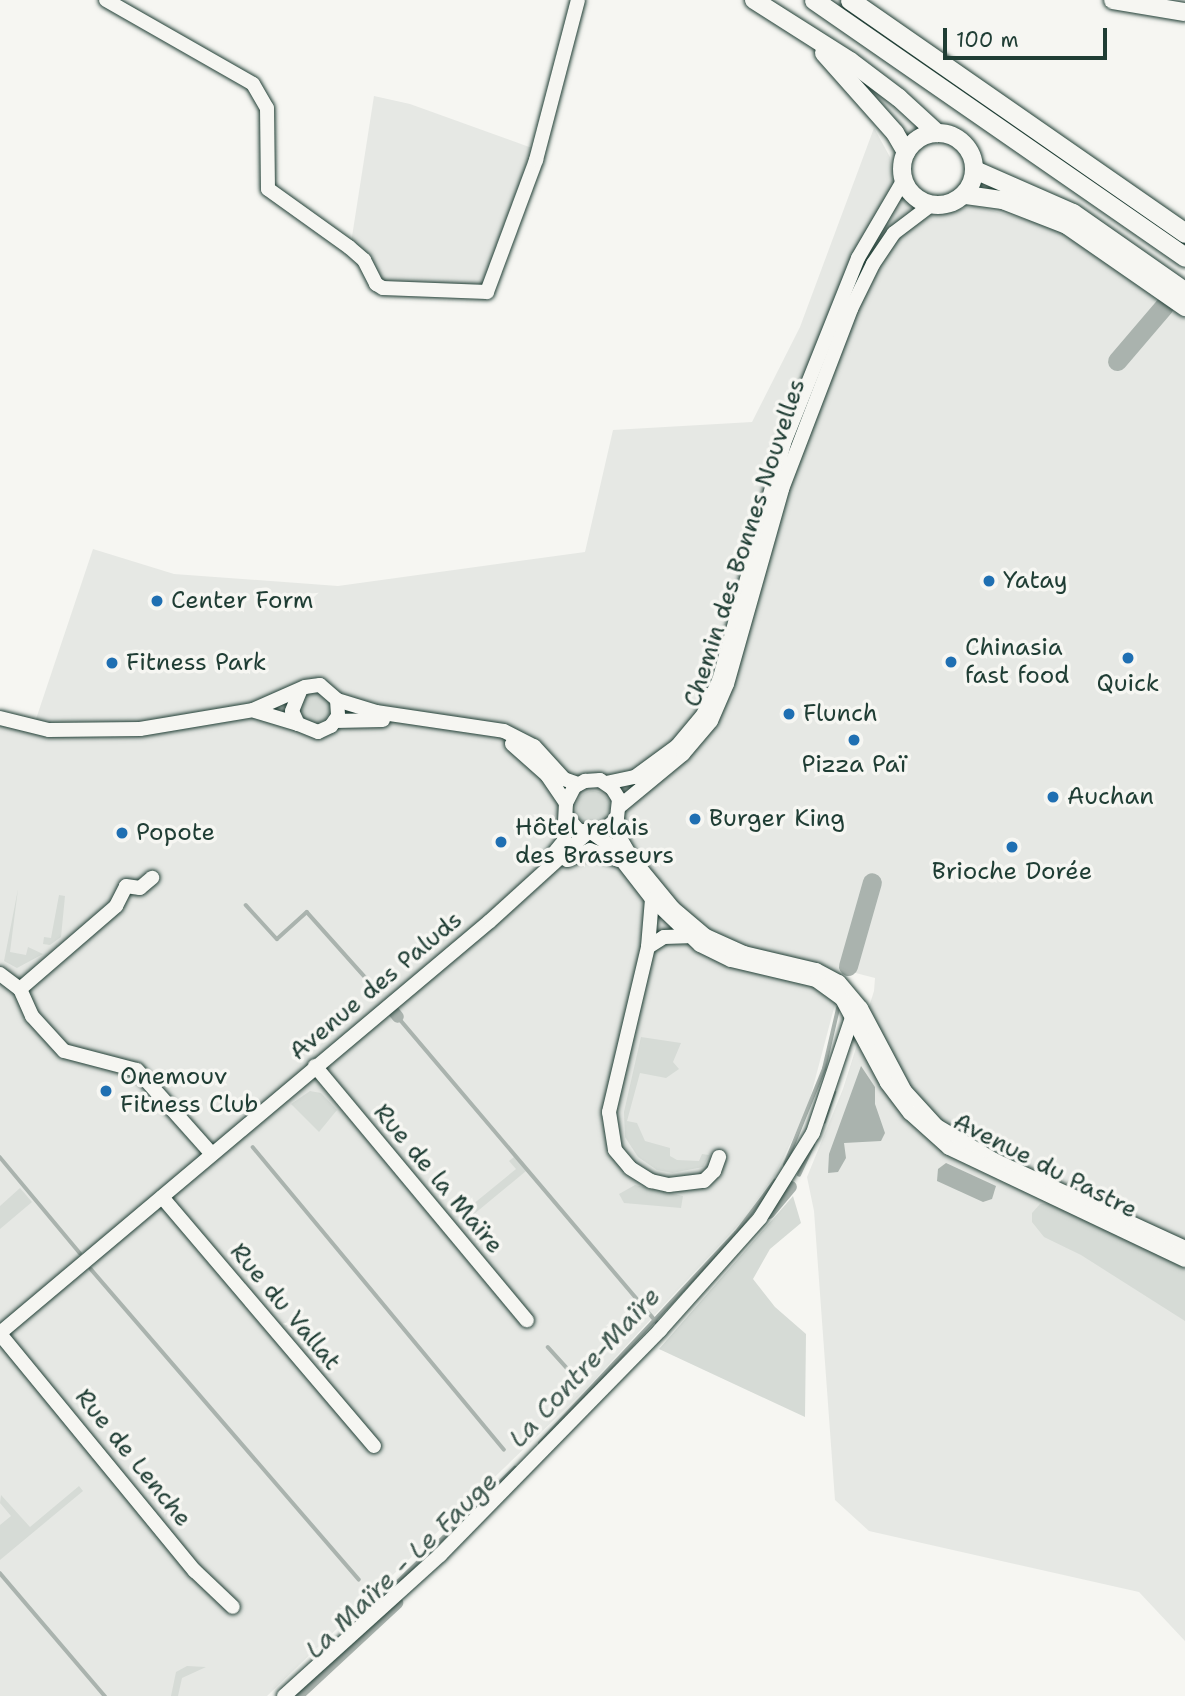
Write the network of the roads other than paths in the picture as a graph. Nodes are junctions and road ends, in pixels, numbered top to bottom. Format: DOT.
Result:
graph roads {
  1 [pos="106,0"];
  2 [pos="578,0"];
  3 [pos="754,0"];
  4 [pos="814,0"];
  5 [pos="850,0"];
  6 [pos="1113,0"];
  7 [pos="1185,12"];
  8 [pos="813,40"];
  9 [pos="937,133"];
  10 [pos="906,152"];
  11 [pos="975,170"];
  12 [pos="903,181"];
  13 [pos="966,195"];
  14 [pos="931,205"];
  15 [pos="1185,233"];
  16 [pos="1185,257"];
  17 [pos="1185,291"];
  18 [pos="1185,307"];
  19 [pos="300,691"];
  20 [pos="337,700"];
  21 [pos="253,710"];
  22 [pos="0,718"];
  23 [pos="335,721"];
  24 [pos="298,724"];
  25 [pos="606,783"];
  26 [pos="578,784"];
  27 [pos="566,810"];
  28 [pos="618,812"];
  29 [pos="591,834"];
  30 [pos="624,862"];
  31 [pos="152,878"];
  32 [pos="524,892"];
  33 [pos="652,899"];
  34 [pos="687,936"];
  35 [pos="648,947"];
  36 [pos="0,974"];
  37 [pos="20,989"];
  38 [pos="853,1014"];
  39 [pos="315,1066"];
  40 [pos="211,1153"];
  41 [pos="719,1157"];
  42 [pos="162,1197"];
  43 [pos="1185,1248"];
  44 [pos="1185,1260"];
  45 [pos="527,1320"];
  46 [pos="0,1334"];
  47 [pos="374,1446"];
  48 [pos="233,1607"];
  49 [pos="284,1696"];
  1 -- 2 [label="street"];
  3 -- 8 [label="main road"];
  4 -- 16 [label="highway"];
  5 -- 15 [label="highway"];
  6 -- 7 [label="main road"];
  8 -- 9 [label="main road"];
  8 -- 10 [label="main road"];
  9 -- 10 [label="main road"];
  9 -- 11 [label="main road"];
  10 -- 12 [label="main road"];
  11 -- 13 [label="main road"];
  11 -- 17 [label="main road"];
  12 -- 14 [label="main road"];
  12 -- 25 [label="street, Chemin des Bonnes Nouvelles"];
  13 -- 14 [label="main road"];
  13 -- 18 [label="main road"];
  14 -- 28 [label="street, Chemin des Bonnes Nouvelles"];
  19 -- 20 [label="street"];
  19 -- 21 [label="street"];
  19 -- 24 [label="street"];
  20 -- 23 [label="street"];
  20 -- 26 [label="street"];
  21 -- 22 [label="street"];
  21 -- 24 [label="street"];
  23 -- 24 [label="street"];
  23 -- 27 [label="street"];
  25 -- 26 [label="street"];
  25 -- 28 [label="street"];
  26 -- 27 [label="street"];
  27 -- 29 [label="street"];
  27 -- 32 [label="street, Avenue des Paluds"];
  28 -- 29 [label="street"];
  28 -- 43 [label="street, Avenue du Pastre"];
  29 -- 30 [label="street, Avenue du Pastre"];
  29 -- 32 [label="street, Avenue des Paluds"];
  30 -- 32 [label="street, Avenue des Paluds"];
  30 -- 33 [label="street, Avenue du Pastre"];
  31 -- 37 [label="street"];
  32 -- 39 [label="street, Avenue des Paluds"];
  33 -- 34 [label="street, Avenue du Pastre"];
  33 -- 35 [label="street"];
  34 -- 35 [label="street"];
  34 -- 38 [label="street, Avenue du Pastre"];
  35 -- 41 [label="street"];
  36 -- 37 [label="street"];
  37 -- 40 [label="street"];
  38 -- 44 [label="street, Avenue du Pastre"];
  38 -- 49 [label="street"];
  39 -- 40 [label="street, Avenue des Paluds"];
  39 -- 45 [label="street, Rue de la Maïre"];
  40 -- 42 [label="street, Avenue des Paluds"];
  42 -- 46 [label="street, Avenue des Paluds"];
  42 -- 47 [label="street, Rue du Vallat"];
  46 -- 48 [label="street, Rue de Lenche"];
}
